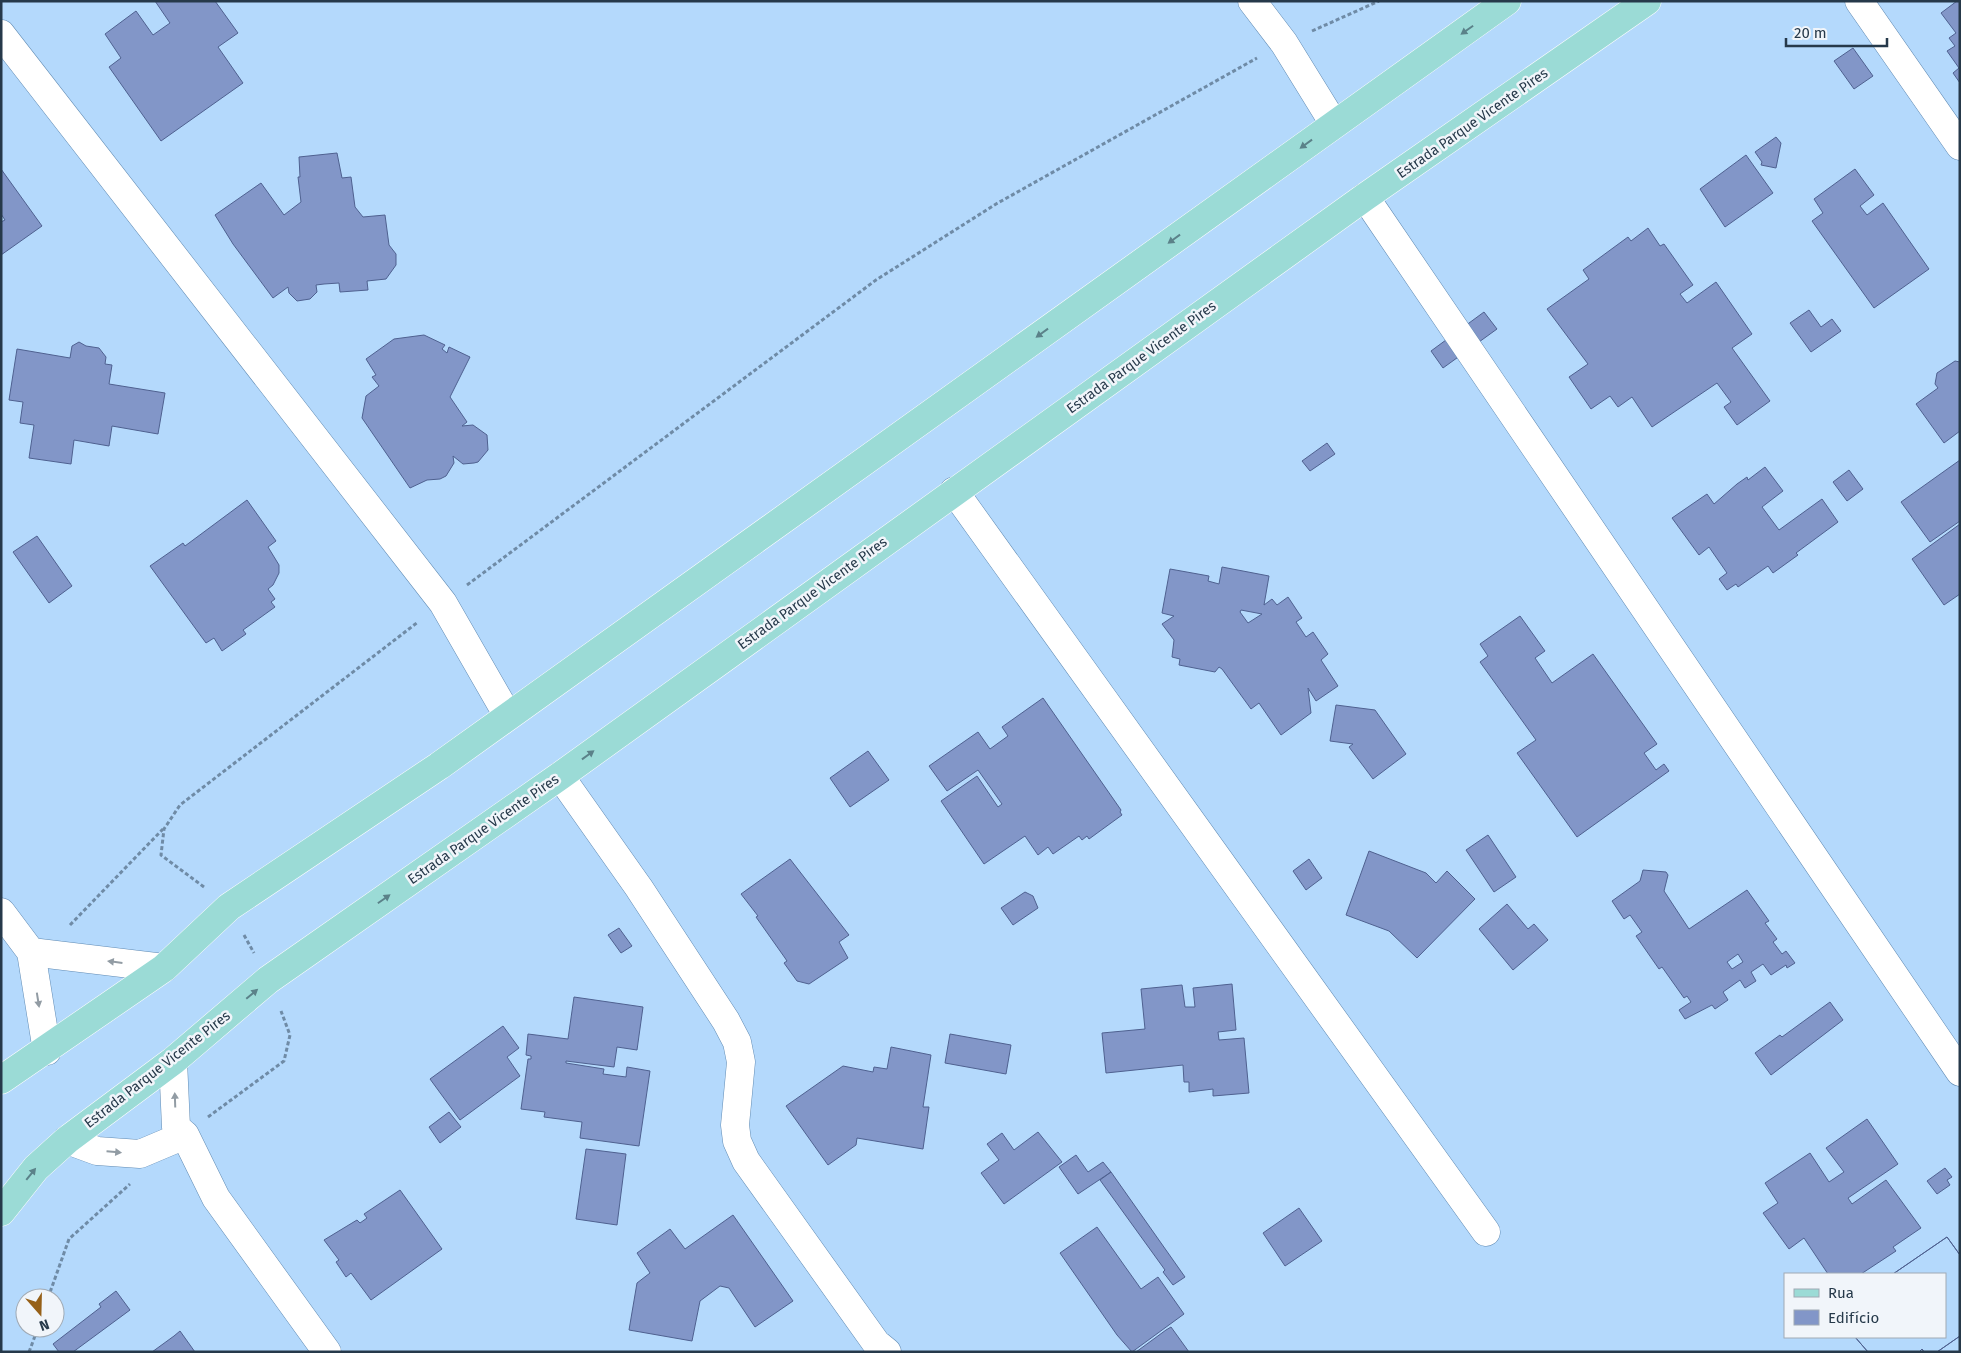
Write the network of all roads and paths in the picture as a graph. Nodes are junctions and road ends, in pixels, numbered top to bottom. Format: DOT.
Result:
graph roads {
  1 [pos="1252,1"];
  2 [pos="1378,1"];
  3 [pos="1506,1"];
  4 [pos="1646,1"];
  5 [pos="1859,1"];
  6 [pos="1,34"];
  7 [pos="1284,43"];
  8 [pos="1334,124"];
  9 [pos="1960,146"];
  10 [pos="1365,197"];
  11 [pos="954,491"];
  12 [pos="443,603"];
  13 [pos="508,716"];
  14 [pos="560,776"];
  15 [pos="164,829"];
  16 [pos="229,907"];
  17 [pos="1,912"];
  18 [pos="37,953"];
  19 [pos="164,968"];
  20 [pos="268,980"];
  21 [pos="46,1051"];
  22 [pos="173,1061"];
  23 [pos="1960,1072"];
  24 [pos="1,1080"];
  25 [pos="185,1135"];
  26 [pos="67,1140"];
  27 [pos="134,1180"];
  28 [pos="1,1212"];
  29 [pos="1486,1232"];
  30 [pos="52,1288"];
  31 [pos="34,1338"];
  32 [pos="29,1352"];
  33 [pos="327,1352"];
  34 [pos="887,1352"];
  1 -- 7 [label="street"];
  2 -- 7 [label="path"];
  3 -- 8 [label="main road, one-way"];
  4 -- 10 [label="main road, Estrada Parque Vicente Pires"];
  5 -- 9 [label="street"];
  6 -- 12 [label="street"];
  7 -- 8 [label="street"];
  7 -- 12 [label="path"];
  8 -- 13 [label="main road, one-way"];
  10 -- 11 [label="main road, Estrada Parque Vicente Pires"];
  10 -- 23 [label="street"];
  14 -- 11 [label="main road, Estrada Parque Vicente Pires, one-way"];
  11 -- 29 [label="street"];
  12 -- 13 [label="street"];
  12 -- 15 [label="path"];
  13 -- 16 [label="main road"];
  20 -- 14 [label="main road, Estrada Parque Vicente Pires, one-way"];
  14 -- 34 [label="street"];
  15 -- 16 [label="path"];
  15 -- 18 [label="path"];
  16 -- 19 [label="main road"];
  16 -- 20 [label="path"];
  17 -- 18 [label="street"];
  19 -- 18 [label="street, one-way"];
  18 -- 21 [label="street, one-way"];
  19 -- 21 [label="main road"];
  22 -- 20 [label="main road, Estrada Parque Vicente Pires, one-way"];
  20 -- 25 [label="path"];
  21 -- 24 [label="main road"];
  25 -- 22 [label="street, one-way"];
  22 -- 26 [label="main road, Estrada Parque Vicente Pires"];
  26 -- 25 [label="street, one-way"];
  25 -- 33 [label="street"];
  28 -- 26 [label="main road, Estrada Parque Vicente Pires, one-way"];
  27 -- 30 [label="path"];
  31 -- 32 [label="path"];
}
